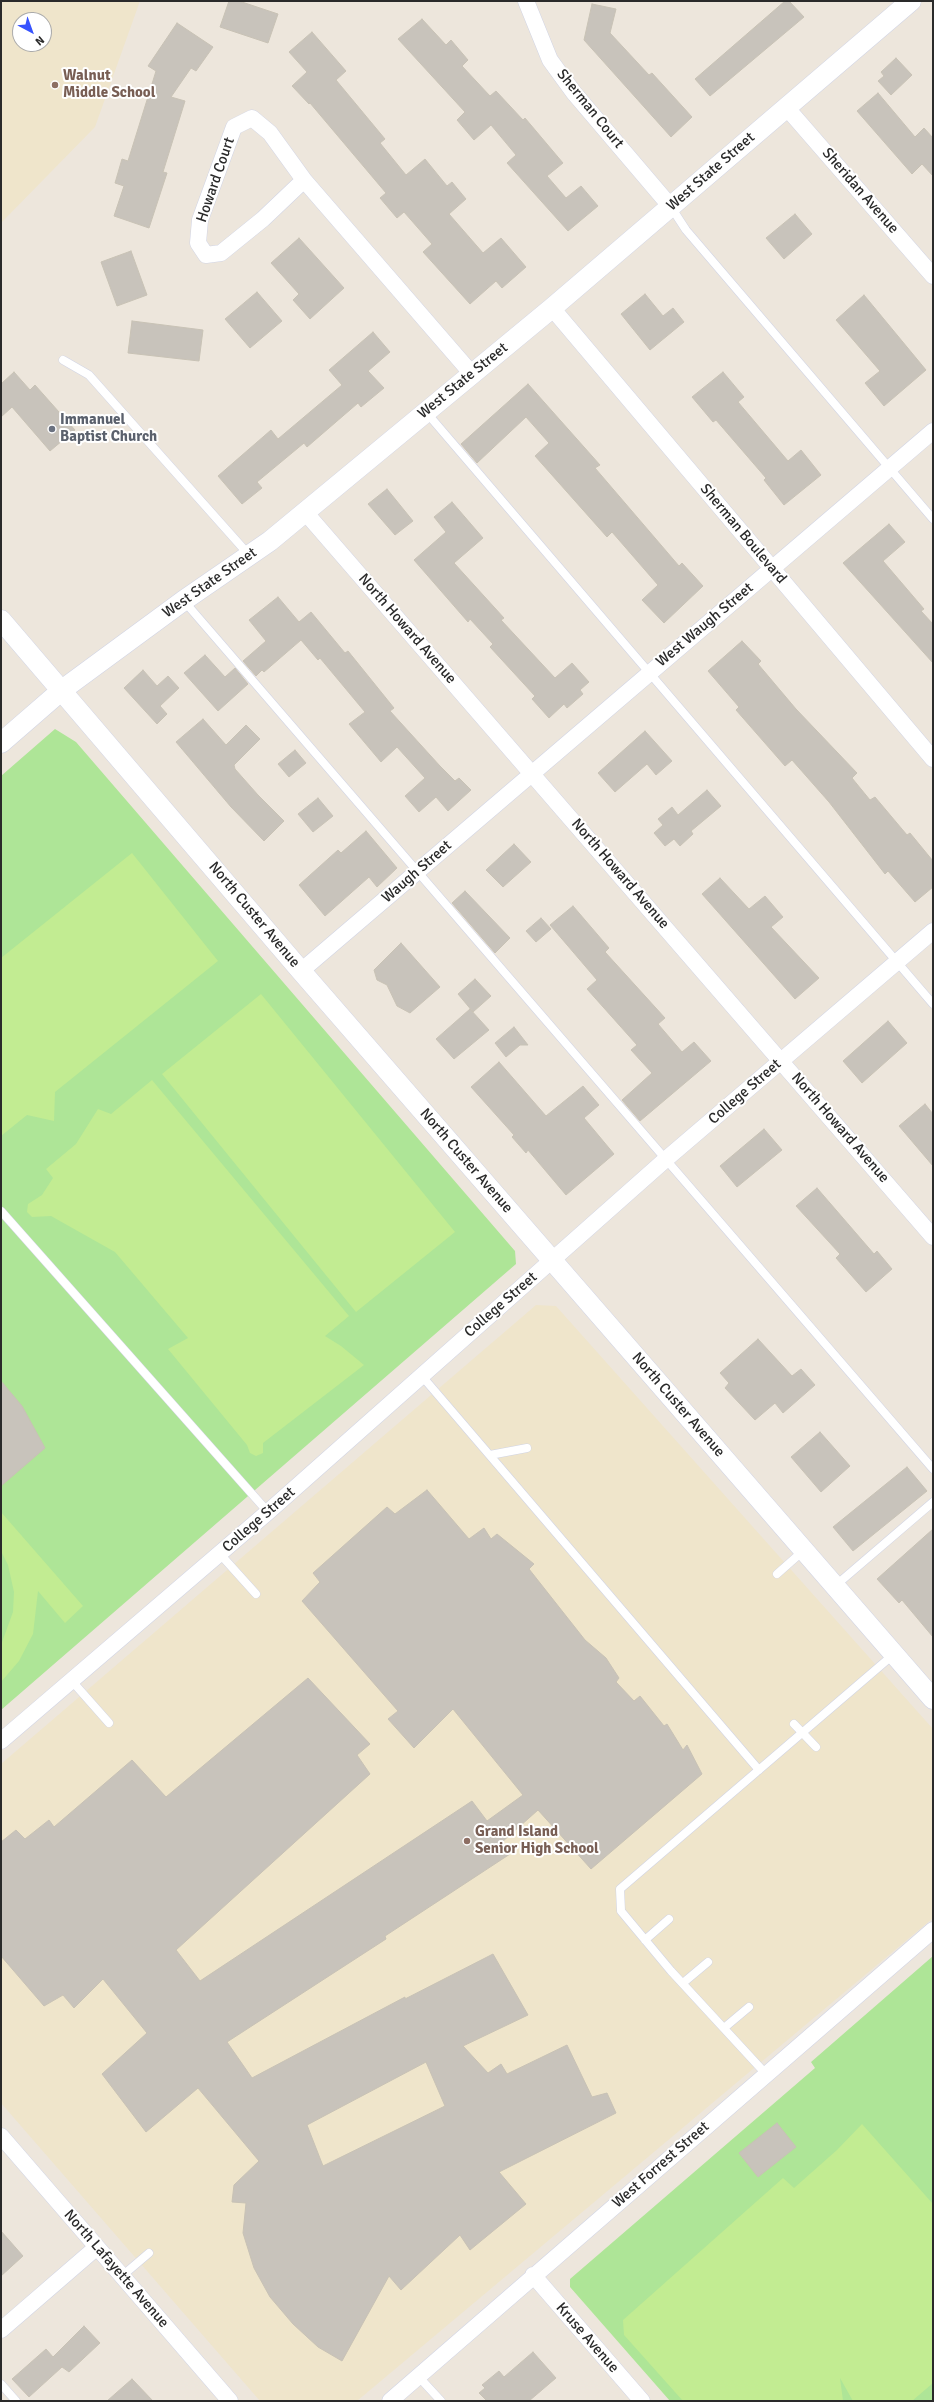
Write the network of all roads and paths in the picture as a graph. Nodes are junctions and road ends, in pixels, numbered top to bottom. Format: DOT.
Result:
graph roads {
  1 [pos="526,1"];
  2 [pos="911,1"];
  3 [pos="786,107"];
  4 [pos="304,180"];
  5 [pos="671,206"];
  6 [pos="933,276"];
  7 [pos="552,308"];
  8 [pos="63,360"];
  9 [pos="472,374"];
  10 [pos="426,412"];
  11 [pos="933,431"];
  12 [pos="889,468"];
  13 [pos="305,512"];
  14 [pos="933,519"];
  15 [pos="248,555"];
  16 [pos="772,568"];
  17 [pos="183,601"];
  18 [pos="1,620"];
  19 [pos="649,674"];
  20 [pos="62,690"];
  21 [pos="1,743"];
  22 [pos="933,759"];
  23 [pos="532,773"];
  24 [pos="416,872"];
  25 [pos="933,931"];
  26 [pos="897,962"];
  27 [pos="301,971"];
  28 [pos="933,1004"];
  29 [pos="782,1060"];
  30 [pos="665,1160"];
  31 [pos="1,1211"];
  32 [pos="933,1237"];
  33 [pos="552,1261"];
  34 [pos="421,1375"];
  35 [pos="527,1448"];
  36 [pos="490,1455"];
  37 [pos="933,1470"];
  38 [pos="933,1502"];
  39 [pos="268,1512"];
  40 [pos="804,1550"];
  41 [pos="220,1554"];
  42 [pos="777,1574"];
  43 [pos="835,1586"];
  44 [pos="256,1594"];
  45 [pos="894,1654"];
  46 [pos="71,1680"];
  47 [pos="933,1699"];
  48 [pos="109,1723"];
  49 [pos="794,1724"];
  50 [pos="802,1733"];
  51 [pos="1,1741"];
  52 [pos="816,1747"];
  53 [pos="759,1770"];
  54 [pos="669,1919"];
  55 [pos="933,1930"];
  56 [pos="646,1940"];
  57 [pos="708,1962"];
  58 [pos="683,1983"];
  59 [pos="749,2007"];
  60 [pos="724,2028"];
  61 [pos="766,2074"];
  62 [pos="1,2136"];
  63 [pos="97,2247"];
  64 [pos="149,2253"];
  65 [pos="533,2275"];
  66 [pos="122,2276"];
  67 [pos="1,2330"];
  68 [pos="418,2376"];
  69 [pos="1,2384"];
  70 [pos="16,2401"];
  71 [pos="230,2401"];
  72 [pos="390,2401"];
  73 [pos="441,2401"];
  74 [pos="642,2401"];
  1 -- 5 [label="street, Sherman Court"];
  2 -- 3 [label="street, West State Street"];
  3 -- 5 [label="street, West State Street"];
  3 -- 6 [label="street, Sheridan Avenue"];
  4 -- 4 [label="street, Howard Court"];
  4 -- 9 [label="street, Howard Court"];
  5 -- 7 [label="street, West State Street"];
  5 -- 12 [label="lane"];
  7 -- 9 [label="street, West State Street"];
  7 -- 16 [label="street, Sherman Boulevard"];
  8 -- 15 [label="lane"];
  9 -- 10 [label="street, West State Street"];
  10 -- 13 [label="street, West State Street"];
  10 -- 19 [label="lane"];
  11 -- 12 [label="street, West Waugh Street"];
  12 -- 14 [label="lane"];
  12 -- 16 [label="street, West Waugh Street"];
  13 -- 15 [label="street, West State Street"];
  13 -- 23 [label="street, North Howard Avenue"];
  15 -- 17 [label="street, West State Street"];
  16 -- 19 [label="street, West Waugh Street"];
  16 -- 22 [label="street, Sherman Boulevard"];
  17 -- 20 [label="street, West State Street"];
  17 -- 24 [label="lane"];
  18 -- 20 [label="street, North Custer Avenue"];
  19 -- 23 [label="street, West Waugh Street"];
  19 -- 26 [label="lane"];
  20 -- 21 [label="street, West State Street"];
  20 -- 27 [label="street, North Custer Avenue"];
  23 -- 24 [label="street, Waugh Street"];
  23 -- 29 [label="street, North Howard Avenue"];
  24 -- 27 [label="street, Waugh Street"];
  24 -- 30 [label="lane"];
  25 -- 26 [label="street, College Street"];
  26 -- 28 [label="lane"];
  26 -- 29 [label="street, College Street"];
  27 -- 33 [label="street, North Custer Avenue"];
  29 -- 30 [label="street, College Street"];
  29 -- 32 [label="street, North Howard Avenue"];
  30 -- 33 [label="street, College Street"];
  30 -- 37 [label="lane"];
  31 -- 39 [label="lane"];
  33 -- 34 [label="street, College Street"];
  33 -- 40 [label="street, North Custer Avenue"];
  34 -- 36 [label="lane"];
  34 -- 39 [label="street, College Street"];
  35 -- 36 [label="lane"];
  36 -- 53 [label="lane"];
  38 -- 43 [label="lane"];
  39 -- 41 [label="street, College Street"];
  40 -- 42 [label="lane"];
  40 -- 43 [label="street, North Custer Avenue"];
  41 -- 44 [label="lane"];
  41 -- 46 [label="street, College Street"];
  43 -- 45 [label="street, North Custer Avenue"];
  45 -- 47 [label="street, North Custer Avenue"];
  45 -- 50 [label="lane"];
  46 -- 48 [label="lane"];
  46 -- 51 [label="street, College Street"];
  49 -- 50 [label="lane"];
  50 -- 52 [label="lane"];
  50 -- 53 [label="lane"];
  53 -- 56 [label="lane"];
  54 -- 56 [label="lane"];
  55 -- 61 [label="street, West Forrest Street"];
  56 -- 58 [label="lane"];
  57 -- 58 [label="lane"];
  58 -- 60 [label="lane"];
  59 -- 60 [label="lane"];
  60 -- 61 [label="lane"];
  61 -- 65 [label="street, West Forrest Street"];
  62 -- 63 [label="street, North Lafayette Avenue"];
  63 -- 66 [label="street, North Lafayette Avenue"];
  63 -- 67 [label="street"];
  64 -- 66 [label="lane"];
  65 -- 68 [label="street, West Forrest Street"];
  65 -- 74 [label="street, Kruse Avenue"];
  66 -- 71 [label="street, North Lafayette Avenue"];
  68 -- 72 [label="street, West Forrest Street"];
  68 -- 73 [label="lane"];
  69 -- 70 [label="lane"];
}
